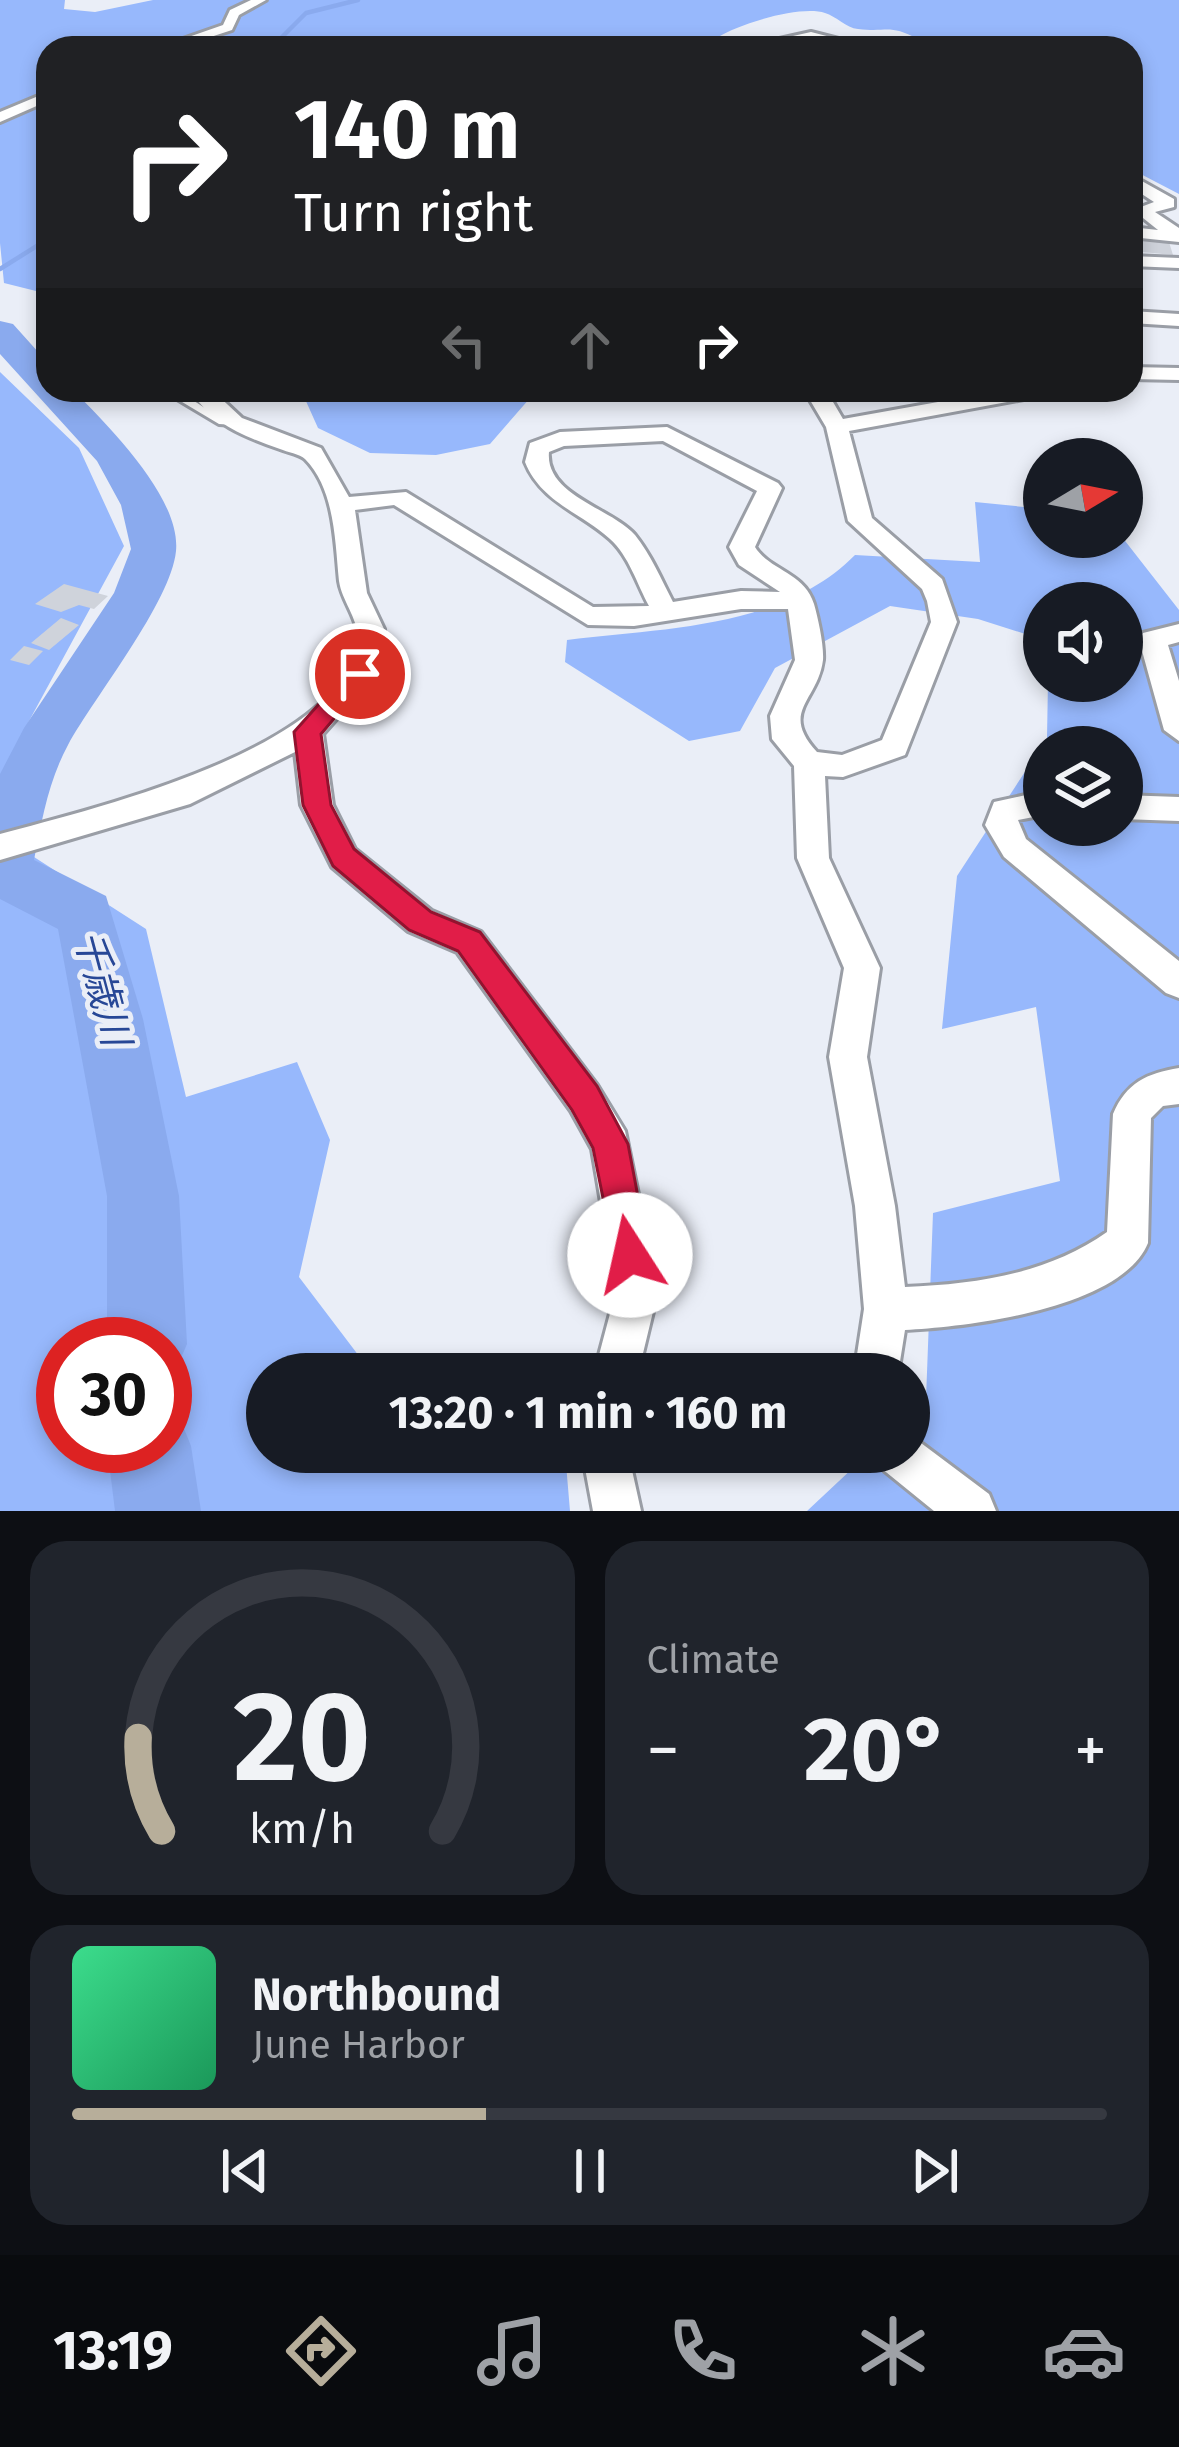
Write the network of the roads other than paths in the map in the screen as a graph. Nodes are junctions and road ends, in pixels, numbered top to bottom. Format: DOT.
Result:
graph roads {
  1 [pos="260,0"];
  2 [pos="200,36"];
  3 [pos="36,102"];
  4 [pos="0,118"];
  5 [pos="1143,187"];
  6 [pos="1143,207"];
  7 [pos="1143,213"];
  8 [pos="1143,233"];
  9 [pos="1179,237"];
  10 [pos="1143,262"];
  11 [pos="1179,263"];
  12 [pos="1143,318"];
  13 [pos="1179,320"];
  14 [pos="1143,373"];
  15 [pos="1179,374"];
  16 [pos="188,402"];
  17 [pos="207,402"];
  18 [pos="822,402"];
  19 [pos="974,402"];
  20 [pos="238,422"];
  21 [pos="837,427"];
  22 [pos="342,506"];
  23 [pos="800,601"];
  24 [pos="664,610"];
  25 [pos="1179,633"];
  26 [pos="1179,730"];
  27 [pos="308,732"];
  28 [pos="809,764"];
  29 [pos="1023,808"];
  30 [pos="1143,808"];
  31 [pos="1179,809"];
  32 [pos="0,847"];
  33 [pos="1179,982"];
  34 [pos="1179,1086"];
  35 [pos="886,1309"];
  36 [pos="621,1353"];
  37 [pos="879,1353"];
  38 [pos="609,1473"];
  39 [pos="924,1473"];
  40 [pos="617,1511"];
  41 [pos="972,1511"];
  1 -- 2 [label="street"];
  3 -- 4 [label="street"];
  5 -- 6 [label="street"];
  7 -- 9 [label="street"];
  8 -- 9 [label="street"];
  10 -- 11 [label="street"];
  12 -- 13 [label="street"];
  14 -- 15 [label="street"];
  16 -- 20 [label="lane"];
  17 -- 20 [label="street"];
  18 -- 21 [label="street"];
  19 -- 21 [label="street"];
  20 -- 22 [label="street"];
  21 -- 28 [label="street"];
  22 -- 24 [label="street"];
  22 -- 27 [label="street"];
  23 -- 24 [label="street"];
  23 -- 24 [label="street"];
  23 -- 28 [label="street"];
  25 -- 26 [label="street"];
  27 -- 32 [label="street"];
  27 -- 36 [label="street"];
  28 -- 35 [label="street"];
  29 -- 33 [label="street"];
  30 -- 31 [label="street"];
  34 -- 35 [label="street"];
  35 -- 37 [label="street"];
  38 -- 40 [label="street"];
  39 -- 41 [label="street"];
}
